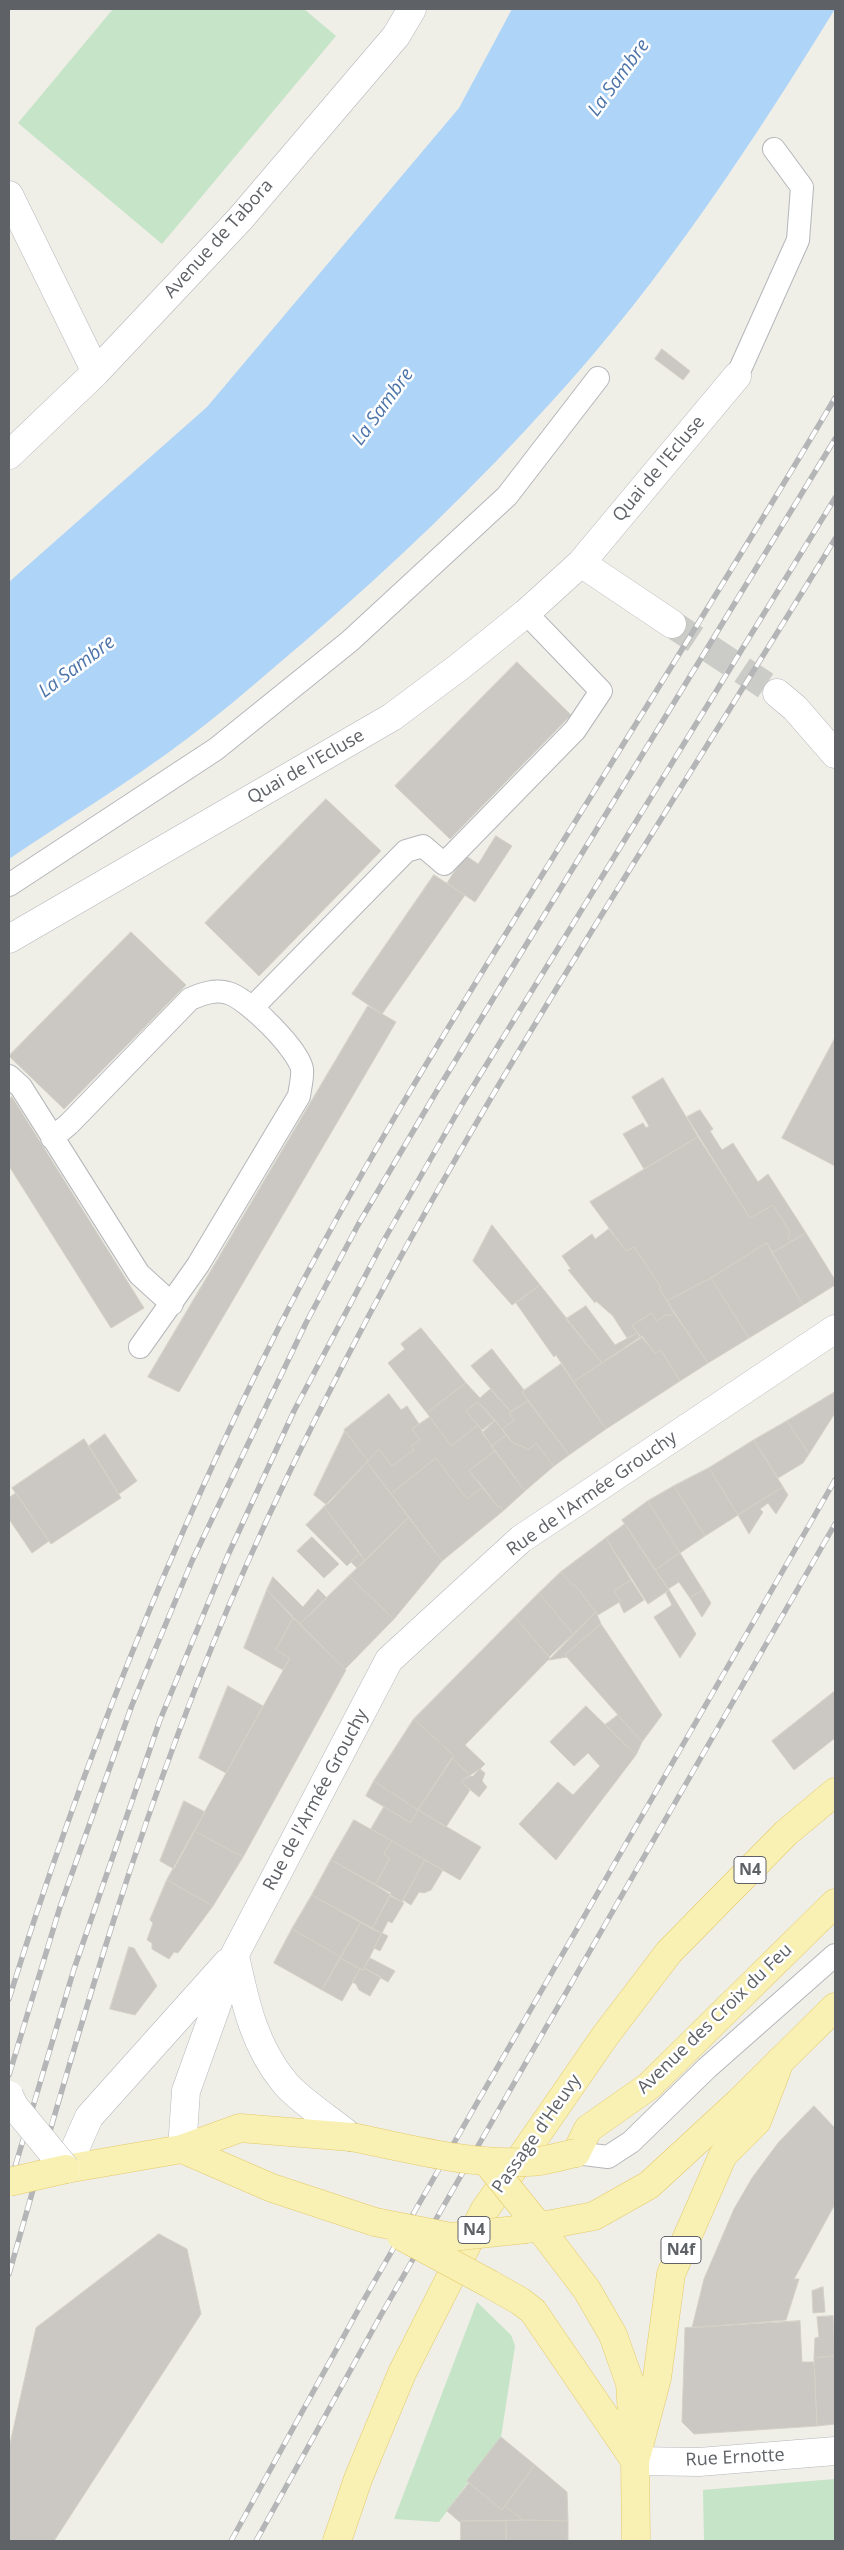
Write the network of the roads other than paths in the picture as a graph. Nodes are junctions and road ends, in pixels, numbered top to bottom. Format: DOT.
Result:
graph roads {
  1 [pos="412,9"];
  2 [pos="774,149"];
  3 [pos="9,196"];
  4 [pos="96,372"];
  5 [pos="737,376"];
  6 [pos="598,378"];
  7 [pos="9,455"];
  8 [pos="581,563"];
  9 [pos="526,613"];
  10 [pos="672,624"];
  11 [pos="777,693"];
  12 [pos="835,754"];
  13 [pos="9,885"];
  14 [pos="9,939"];
  15 [pos="252,1008"];
  16 [pos="9,1076"];
  17 [pos="52,1138"];
  18 [pos="172,1304"];
  19 [pos="835,1329"];
  20 [pos="140,1347"];
  21 [pos="835,1792"];
  22 [pos="835,1904"];
  23 [pos="235,1954"];
  24 [pos="835,1955"];
  25 [pos="835,2007"];
  26 [pos="780,2061"];
  27 [pos="9,2095"];
  28 [pos="351,2137"];
  29 [pos="182,2149"];
  30 [pos="576,2153"];
  31 [pos="486,2161"];
  32 [pos="66,2169"];
  33 [pos="9,2182"];
  34 [pos="376,2222"];
  35 [pos="533,2226"];
  36 [pos="835,2451"];
  37 [pos="635,2461"];
  38 [pos="337,2541"];
  39 [pos="636,2541"];
  1 -- 4 [label="street, Avenue de Tabora"];
  2 -- 5 [label="lane"];
  3 -- 4 [label="street"];
  4 -- 7 [label="street, Avenue de Tabora"];
  5 -- 8 [label="street, Quai de l'Ecluse"];
  6 -- 13 [label="lane"];
  8 -- 9 [label="street, Quai de l'Ecluse"];
  8 -- 10 [label="street"];
  9 -- 14 [label="street, Quai de l'Ecluse"];
  9 -- 15 [label="lane"];
  11 -- 12 [label="street"];
  15 -- 17 [label="lane"];
  15 -- 18 [label="lane"];
  16 -- 17 [label="lane"];
  17 -- 18 [label="lane"];
  18 -- 20 [label="lane"];
  19 -- 23 [label="street, Rue de l'Armée Grouchy"];
  21 -- 38 [label="main road, Passage d'Heuvy / N4"];
  22 -- 30 [label="main road, Avenue des Croix du Feu"];
  23 -- 28 [label="street"];
  23 -- 29 [label="street, Rue de l'Armée Grouchy"];
  23 -- 32 [label="street, Rue de l'Armée Grouchy"];
  24 -- 30 [label="lane"];
  25 -- 26 [label="main road, N4f"];
  26 -- 35 [label="main road"];
  26 -- 37 [label="main road, N4f"];
  27 -- 32 [label="street, bridge"];
  28 -- 29 [label="main road"];
  28 -- 31 [label="main road, bridge"];
  29 -- 32 [label="main road"];
  29 -- 34 [label="main road"];
  30 -- 31 [label="main road, bridge"];
  31 -- 35 [label="main road, N4f, bridge"];
  32 -- 33 [label="main road, bridge"];
  34 -- 35 [label="main road, bridge"];
  34 -- 37 [label="main road, bridge"];
  35 -- 37 [label="main road, N4f"];
  36 -- 37 [label="street, Rue Ernotte"];
  37 -- 39 [label="main road, N4f"];
}
